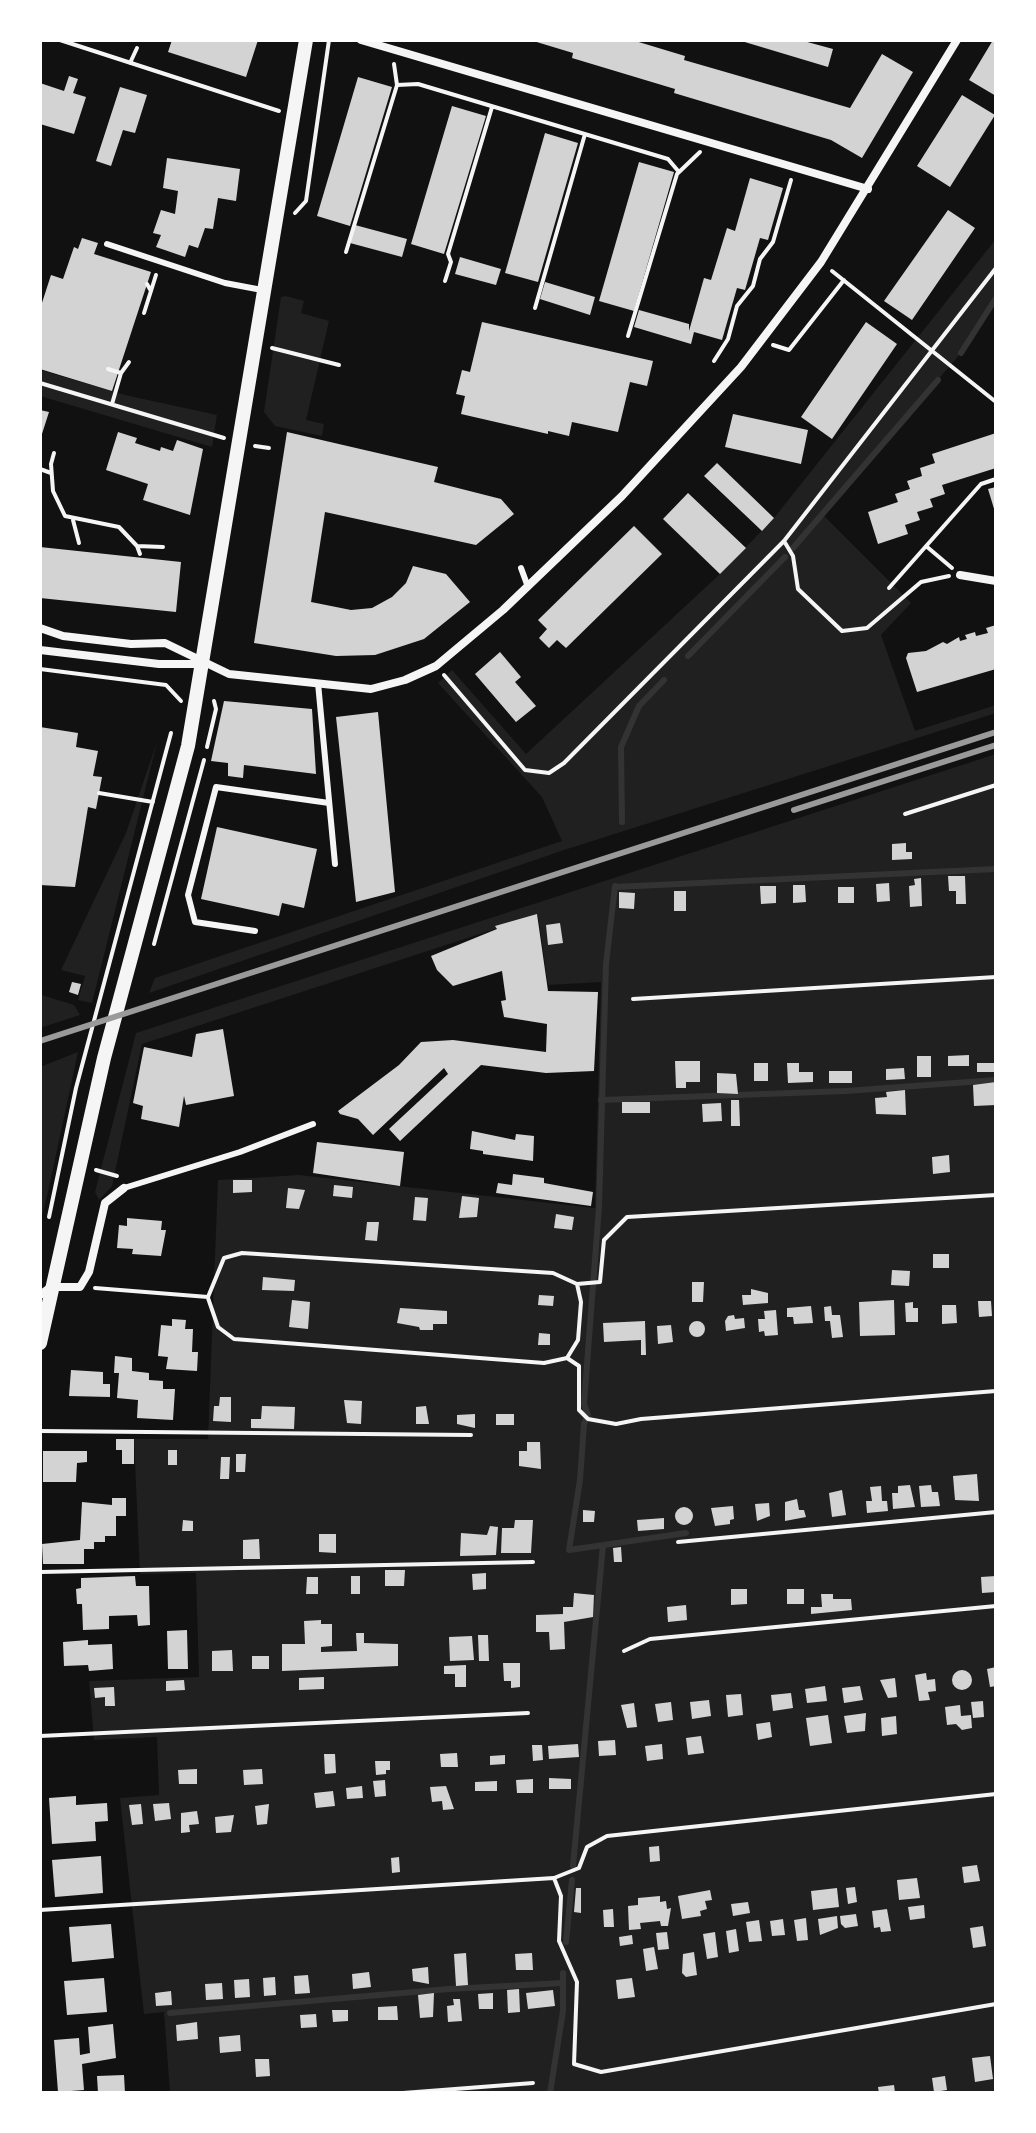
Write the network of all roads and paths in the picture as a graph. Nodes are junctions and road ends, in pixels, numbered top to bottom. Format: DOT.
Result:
graph roads {
  1 [pos="60,40"];
  2 [pos="306,40"];
  3 [pos="329,40"];
  4 [pos="361,40"];
  5 [pos="957,40"];
  6 [pos="137,48"];
  7 [pos="393,49"];
  8 [pos="130,63"];
  9 [pos="397,85"];
  10 [pos="492,107"];
  11 [pos="293,115"];
  12 [pos="585,134"];
  13 [pos="710,143"];
  14 [pos="794,167"];
  15 [pos="679,172"];
  16 [pos="868,189"];
  17 [pos="275,230"];
  18 [pos="107,244"];
  19 [pos="346,252"];
  20 [pos="160,261"];
  21 [pos="821,262"];
  22 [pos="996,268"];
  23 [pos="844,280"];
  24 [pos="445,281"];
  25 [pos="147,284"];
  26 [pos="151,291"];
  27 [pos="266,291"];
  28 [pos="535,308"];
  29 [pos="144,313"];
  30 [pos="628,336"];
  31 [pos="761,340"];
  32 [pos="257,345"];
  33 [pos="934,351"];
  34 [pos="714,361"];
  35 [pos="129,362"];
  36 [pos="339,365"];
  37 [pos="108,369"];
  38 [pos="121,373"];
  39 [pos="40,383"];
  40 [pos="993,394"];
  41 [pos="996,402"];
  42 [pos="112,404"];
  43 [pos="241,444"];
  44 [pos="54,453"];
  45 [pos="40,469"];
  46 [pos="51,473"];
  47 [pos="996,479"];
  48 [pos="73,520"];
  49 [pos="784,541"];
  50 [pos="79,543"];
  51 [pos="137,546"];
  52 [pos="926,546"];
  53 [pos="163,547"];
  54 [pos="140,554"];
  55 [pos="521,568"];
  56 [pos="960,575"];
  57 [pos="996,581"];
  58 [pos="528,587"];
  59 [pos="889,588"];
  60 [pos="40,628"];
  61 [pos="40,650"];
  62 [pos="204,664"];
  63 [pos="436,666"];
  64 [pos="40,669"];
  65 [pos="318,683"];
  66 [pos="196,705"];
  67 [pos="996,785"];
  68 [pos="99,793"];
  69 [pos="153,802"];
  70 [pos="329,803"];
  71 [pos="905,814"];
  72 [pos="335,864"];
  73 [pos="255,931"];
  74 [pos="153,947"];
  75 [pos="996,977"];
  76 [pos="633,999"];
  77 [pos="313,1124"];
  78 [pos="99,1155"];
  79 [pos="96,1170"];
  80 [pos="112,1175"];
  81 [pos="93,1179"];
  82 [pos="124,1188"];
  83 [pos="996,1195"];
  84 [pos="577,1284"];
  85 [pos="80,1287"];
  86 [pos="46,1291"];
  87 [pos="208,1297"];
  88 [pos="40,1343"];
  89 [pos="567,1358"];
  90 [pos="996,1391"];
  91 [pos="40,1431"];
  92 [pos="471,1435"];
  93 [pos="996,1512"];
  94 [pos="678,1542"];
  95 [pos="533,1562"];
  96 [pos="40,1572"];
  97 [pos="996,1606"];
  98 [pos="624,1651"];
  99 [pos="528,1713"];
  100 [pos="40,1736"];
  101 [pos="996,1794"];
  102 [pos="554,1878"];
  103 [pos="40,1910"];
  104 [pos="996,2004"];
  105 [pos="533,2083"];
  106 [pos="403,2093"];
  1 -- 8 [label="path"];
  2 -- 11 [label="street"];
  3 -- 17 [label="path"];
  4 -- 7 [label="street"];
  5 -- 16 [label="street"];
  6 -- 8 [label="path"];
  7 -- 9 [label="path"];
  7 -- 13 [label="street"];
  8 -- 11 [label="path"];
  9 -- 10 [label="path"];
  9 -- 19 [label="path"];
  10 -- 12 [label="path"];
  10 -- 24 [label="path"];
  11 -- 17 [label="street"];
  12 -- 15 [label="path"];
  12 -- 28 [label="path"];
  13 -- 14 [label="street"];
  13 -- 15 [label="path"];
  14 -- 16 [label="street"];
  14 -- 34 [label="path"];
  15 -- 30 [label="path"];
  16 -- 21 [label="street"];
  17 -- 27 [label="street"];
  18 -- 20 [label="lane"];
  20 -- 26 [label="path"];
  20 -- 27 [label="lane"];
  21 -- 23 [label="path"];
  21 -- 31 [label="street"];
  22 -- 33 [label="path"];
  23 -- 31 [label="path"];
  23 -- 33 [label="path"];
  25 -- 26 [label="path"];
  26 -- 29 [label="path"];
  27 -- 32 [label="street"];
  31 -- 58 [label="street"];
  32 -- 36 [label="path"];
  32 -- 43 [label="street"];
  33 -- 40 [label="path"];
  33 -- 49 [label="path"];
  35 -- 38 [label="path"];
  37 -- 38 [label="path"];
  38 -- 42 [label="path"];
  39 -- 42 [label="path"];
  40 -- 41 [label="path"];
  42 -- 43 [label="path"];
  43 -- 62 [label="street"];
  44 -- 46 [label="path"];
  45 -- 46 [label="path"];
  46 -- 48 [label="path"];
  47 -- 52 [label="path"];
  48 -- 50 [label="path"];
  48 -- 51 [label="path"];
  49 -- 56 [label="path"];
  49 -- 63 [label="path"];
  51 -- 53 [label="path"];
  51 -- 54 [label="path"];
  52 -- 56 [label="path"];
  52 -- 59 [label="path"];
  55 -- 58 [label="lane"];
  56 -- 57 [label="street"];
  58 -- 63 [label="street"];
  60 -- 62 [label="street"];
  61 -- 62 [label="street"];
  62 -- 65 [label="street"];
  62 -- 66 [label="street"];
  63 -- 65 [label="street"];
  64 -- 66 [label="path"];
  65 -- 70 [label="lane"];
  66 -- 74 [label="path"];
  66 -- 86 [label="street"];
  67 -- 71 [label="path"];
  68 -- 69 [label="path"];
  70 -- 72 [label="lane"];
  70 -- 73 [label="lane"];
  75 -- 76 [label="path"];
  77 -- 82 [label="lane"];
  78 -- 79 [label="path"];
  79 -- 80 [label="path"];
  79 -- 81 [label="path"];
  82 -- 85 [label="street"];
  83 -- 84 [label="path"];
  84 -- 87 [label="path"];
  84 -- 89 [label="path"];
  85 -- 86 [label="street"];
  85 -- 87 [label="path"];
  86 -- 88 [label="street"];
  87 -- 89 [label="path"];
  89 -- 90 [label="path"];
  91 -- 92 [label="path"];
  93 -- 94 [label="path"];
  95 -- 96 [label="path"];
  97 -- 98 [label="path"];
  99 -- 100 [label="path"];
  101 -- 102 [label="path"];
  102 -- 103 [label="path"];
  102 -- 104 [label="path"];
  105 -- 106 [label="path"];
}
